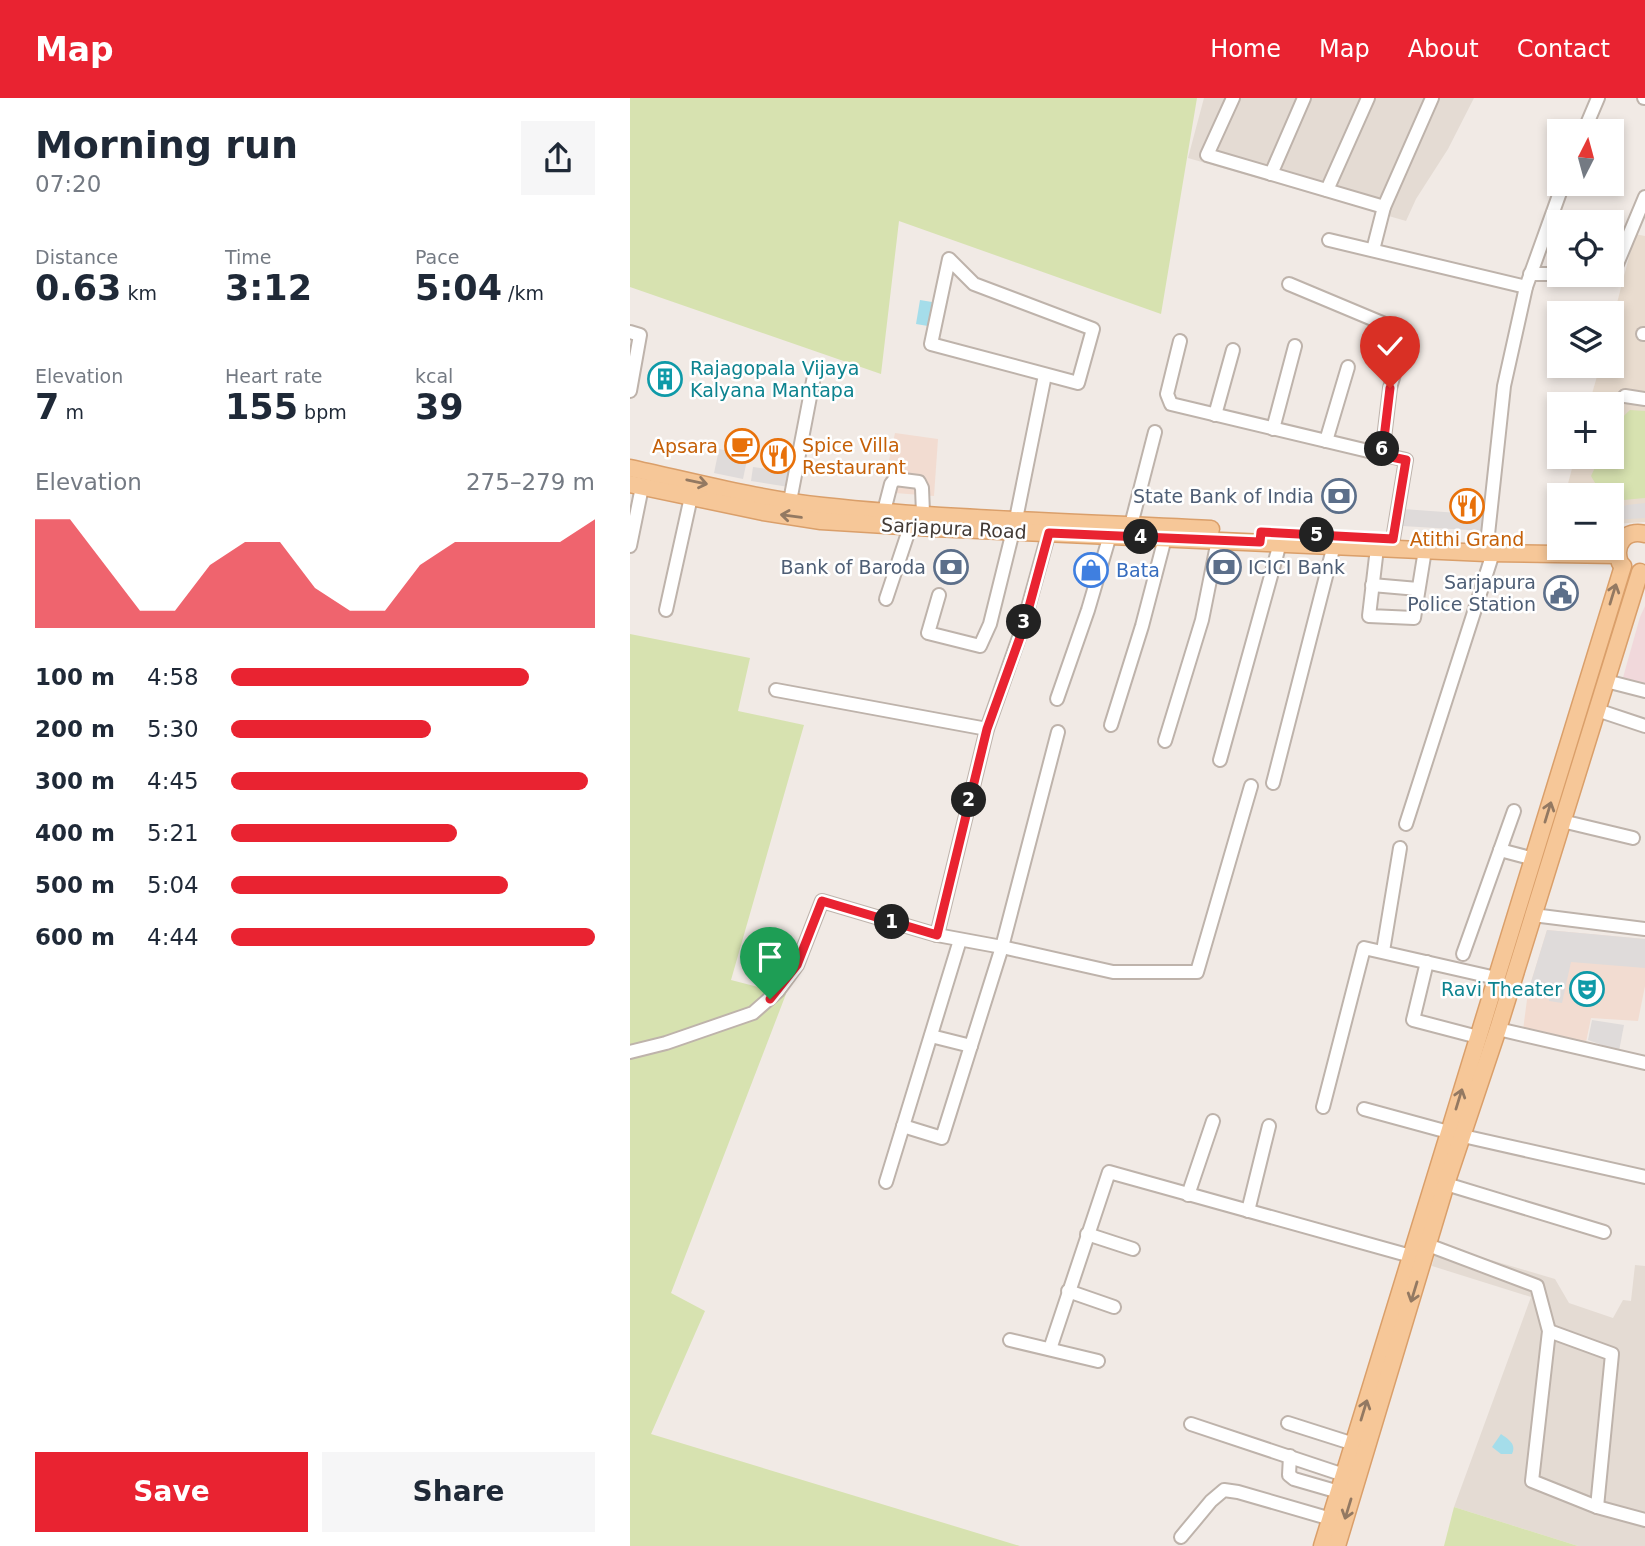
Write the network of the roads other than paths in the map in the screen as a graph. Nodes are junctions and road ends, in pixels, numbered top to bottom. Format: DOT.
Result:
graph roads {
  1 [pos="1233,98"];
  2 [pos="1304,98"];
  3 [pos="1368,98"];
  4 [pos="1432,98"];
  5 [pos="1598,98"];
  6 [pos="1589,119"];
  7 [pos="1270,174"];
  8 [pos="1327,190"];
  9 [pos="1559,196"];
  10 [pos="1645,197"];
  11 [pos="1384,207"];
  12 [pos="1329,240"];
  13 [pos="1624,246"];
  14 [pos="1373,250"];
  15 [pos="1547,277"];
  16 [pos="1528,281"];
  17 [pos="1289,284"];
  18 [pos="630,332"];
  19 [pos="1180,341"];
  20 [pos="1295,346"];
  21 [pos="1233,350"];
  22 [pos="1348,367"];
  23 [pos="1045,375"];
  24 [pos="814,376"];
  25 [pos="630,391"];
  26 [pos="1625,396"];
  27 [pos="1645,399"];
  28 [pos="1215,415"];
  29 [pos="1273,429"];
  30 [pos="1155,432"];
  31 [pos="1326,442"];
  32 [pos="1382,455"];
  33 [pos="630,468"];
  34 [pos="636,485"];
  35 [pos="691,497"];
  36 [pos="790,501"];
  37 [pos="884,511"];
  38 [pos="822,513"];
  39 [pos="919,523"];
  40 [pos="1131,524"];
  41 [pos="1015,525"];
  42 [pos="1046,528"];
  43 [pos="1645,534"];
  44 [pos="1110,535"];
  45 [pos="1260,537"];
  46 [pos="1164,538"];
  47 [pos="1393,539"];
  48 [pos="1218,540"];
  49 [pos="1624,542"];
  50 [pos="1280,543"];
  51 [pos="1371,544"];
  52 [pos="1334,545"];
  53 [pos="1547,545"];
  54 [pos="630,546"];
  55 [pos="1425,550"];
  56 [pos="1489,550"];
  57 [pos="1547,551"];
  58 [pos="1616,560"];
  59 [pos="1622,560"];
  60 [pos="1642,572"];
  61 [pos="1373,585"];
  62 [pos="1418,589"];
  63 [pos="939,595"];
  64 [pos="886,599"];
  65 [pos="666,610"];
  66 [pos="1606,681"];
  67 [pos="776,690"];
  68 [pos="1645,691"];
  69 [pos="1057,699"];
  70 [pos="1597,710"];
  71 [pos="1111,725"];
  72 [pos="1645,726"];
  73 [pos="987,729"];
  74 [pos="1058,732"];
  75 [pos="1165,741"];
  76 [pos="1220,760"];
  77 [pos="1273,783"];
  78 [pos="1251,786"];
  79 [pos="1514,811"];
  80 [pos="1562,821"];
  81 [pos="1406,824"];
  82 [pos="1633,838"];
  83 [pos="1400,848"];
  84 [pos="1500,850"];
  85 [pos="1534,859"];
  86 [pos="1533,915"];
  87 [pos="1645,929"];
  88 [pos="937,935"];
  89 [pos="960,940"];
  90 [pos="1516,942"];
  91 [pos="1002,947"];
  92 [pos="1383,951"];
  93 [pos="1462,954"];
  94 [pos="1427,962"];
  95 [pos="1496,978"];
  96 [pos="1498,1029"];
  97 [pos="931,1036"];
  98 [pos="1478,1037"];
  99 [pos="971,1046"];
  100 [pos="630,1052"];
  101 [pos="1645,1063"];
  102 [pos="1323,1107"];
  103 [pos="1364,1109"];
  104 [pos="1213,1121"];
  105 [pos="903,1126"];
  106 [pos="1269,1126"];
  107 [pos="1456,1134"];
  108 [pos="1645,1177"];
  109 [pos="886,1182"];
  110 [pos="1446,1184"];
  111 [pos="1188,1195"];
  112 [pos="1248,1211"];
  113 [pos="1604,1232"];
  114 [pos="1087,1234"];
  115 [pos="1133,1249"];
  116 [pos="1421,1254"];
  117 [pos="1068,1291"];
  118 [pos="1114,1307"];
  119 [pos="1549,1331"];
  120 [pos="1010,1340"];
  121 [pos="1050,1349"];
  122 [pos="1098,1361"];
  123 [pos="1288,1423"];
  124 [pos="1191,1424"];
  125 [pos="1354,1444"];
  126 [pos="1290,1456"];
  127 [pos="1344,1475"];
  128 [pos="1339,1492"];
  129 [pos="1597,1507"];
  130 [pos="1331,1519"];
  131 [pos="1645,1520"];
  132 [pos="1181,1537"];
  133 [pos="1322,1546"];
  134 [pos="1336,1546"];
  1 -- 7 [label="street"];
  2 -- 7 [label="street"];
  3 -- 8 [label="street"];
  4 -- 11 [label="street"];
  5 -- 6 [label="street"];
  7 -- 8 [label="street"];
  8 -- 11 [label="street"];
  9 -- 16 [label="street"];
  10 -- 13 [label="street"];
  11 -- 14 [label="street"];
  12 -- 14 [label="street"];
  14 -- 16 [label="street"];
  15 -- 16 [label="street"];
  16 -- 56 [label="street"];
  17 -- 32 [label="street"];
  18 -- 25 [label="street"];
  19 -- 28 [label="street"];
  20 -- 29 [label="street"];
  21 -- 28 [label="street"];
  22 -- 31 [label="street"];
  23 -- 23 [label="street"];
  23 -- 41 [label="street"];
  24 -- 36 [label="street"];
  26 -- 27 [label="street"];
  28 -- 29 [label="street"];
  29 -- 31 [label="street"];
  30 -- 40 [label="street"];
  31 -- 32 [label="street"];
  32 -- 47 [label="street"];
  33 -- 36 [label="main road, Sarjapura Road, one-way"];
  34 -- 35 [label="main road, Sarjapura Road"];
  34 -- 54 [label="street"];
  38 -- 35 [label="main road, Sarjapura Road, one-way"];
  35 -- 65 [label="street"];
  36 -- 38 [label="main road, Sarjapura Road"];
  37 -- 38 [label="main road, Sarjapura Road"];
  37 -- 39 [label="main road, Sarjapura Road"];
  37 -- 39 [label="street"];
  38 -- 39 [label="main road, Sarjapura Road"];
  39 -- 41 [label="main road, Sarjapura Road"];
  39 -- 64 [label="street"];
  40 -- 42 [label="main road, Sarjapura Road"];
  40 -- 45 [label="main road, Sarjapura Road"];
  41 -- 42 [label="main road, Sarjapura Road"];
  41 -- 63 [label="street"];
  42 -- 44 [label="main road, Sarjapura Road"];
  42 -- 73 [label="street"];
  43 -- 49 [label="main road"];
  44 -- 46 [label="main road, Sarjapura Road"];
  44 -- 69 [label="street"];
  45 -- 48 [label="main road, Sarjapura Road"];
  45 -- 50 [label="main road, Sarjapura Road"];
  45 -- 51 [label="main road, Sarjapura Road"];
  46 -- 48 [label="main road, Sarjapura Road"];
  46 -- 71 [label="street"];
  47 -- 51 [label="main road, Sarjapura Road"];
  47 -- 56 [label="main road, Sarjapura Road"];
  48 -- 75 [label="street"];
  50 -- 52 [label="main road, Sarjapura Road"];
  50 -- 76 [label="street"];
  51 -- 52 [label="main road, Sarjapura Road"];
  51 -- 55 [label="main road, Sarjapura Road"];
  51 -- 61 [label="street"];
  52 -- 77 [label="street"];
  53 -- 56 [label="main road, Sarjapura Road"];
  55 -- 56 [label="main road, Sarjapura Road"];
  55 -- 62 [label="street"];
  56 -- 57 [label="main road, Sarjapura Road"];
  56 -- 81 [label="street"];
  85 -- 58 [label="main road, one-way"];
  59 -- 60 [label="main road"];
  60 -- 66 [label="main road"];
  61 -- 62 [label="street"];
  61 -- 62 [label="street"];
  66 -- 68 [label="street"];
  66 -- 70 [label="main road"];
  67 -- 73 [label="street"];
  70 -- 72 [label="street"];
  70 -- 80 [label="main road"];
  73 -- 88 [label="street"];
  74 -- 91 [label="street"];
  78 -- 91 [label="street"];
  79 -- 84 [label="street"];
  80 -- 82 [label="street"];
  80 -- 86 [label="main road"];
  83 -- 92 [label="street"];
  84 -- 85 [label="street"];
  84 -- 93 [label="street"];
  85 -- 90 [label="main road"];
  86 -- 87 [label="street"];
  86 -- 90 [label="main road"];
  88 -- 89 [label="street"];
  88 -- 100 [label="street"];
  89 -- 91 [label="street"];
  89 -- 97 [label="street"];
  90 -- 95 [label="main road"];
  90 -- 96 [label="main road"];
  91 -- 99 [label="street"];
  92 -- 94 [label="street"];
  92 -- 102 [label="street"];
  94 -- 95 [label="street"];
  94 -- 98 [label="street"];
  95 -- 98 [label="main road"];
  96 -- 101 [label="street"];
  96 -- 107 [label="main road"];
  97 -- 99 [label="street"];
  97 -- 105 [label="street"];
  107 -- 98 [label="main road, one-way"];
  99 -- 105 [label="street"];
  103 -- 107 [label="street"];
  104 -- 111 [label="street"];
  105 -- 109 [label="street"];
  106 -- 112 [label="street"];
  107 -- 108 [label="street"];
  107 -- 110 [label="main road"];
  107 -- 116 [label="main road"];
  110 -- 113 [label="street"];
  110 -- 116 [label="main road"];
  111 -- 112 [label="street"];
  111 -- 114 [label="street"];
  112 -- 116 [label="street"];
  114 -- 115 [label="street"];
  114 -- 117 [label="street"];
  116 -- 119 [label="street"];
  125 -- 116 [label="main road, one-way"];
  116 -- 134 [label="main road, one-way"];
  117 -- 118 [label="street"];
  117 -- 121 [label="street"];
  119 -- 129 [label="street"];
  119 -- 129 [label="street"];
  120 -- 121 [label="street"];
  121 -- 122 [label="street"];
  123 -- 125 [label="street"];
  124 -- 126 [label="street"];
  125 -- 127 [label="main road"];
  126 -- 127 [label="street"];
  126 -- 128 [label="street"];
  127 -- 128 [label="main road"];
  128 -- 130 [label="main road"];
  129 -- 131 [label="street"];
  130 -- 132 [label="street"];
  130 -- 133 [label="main road"];
}
